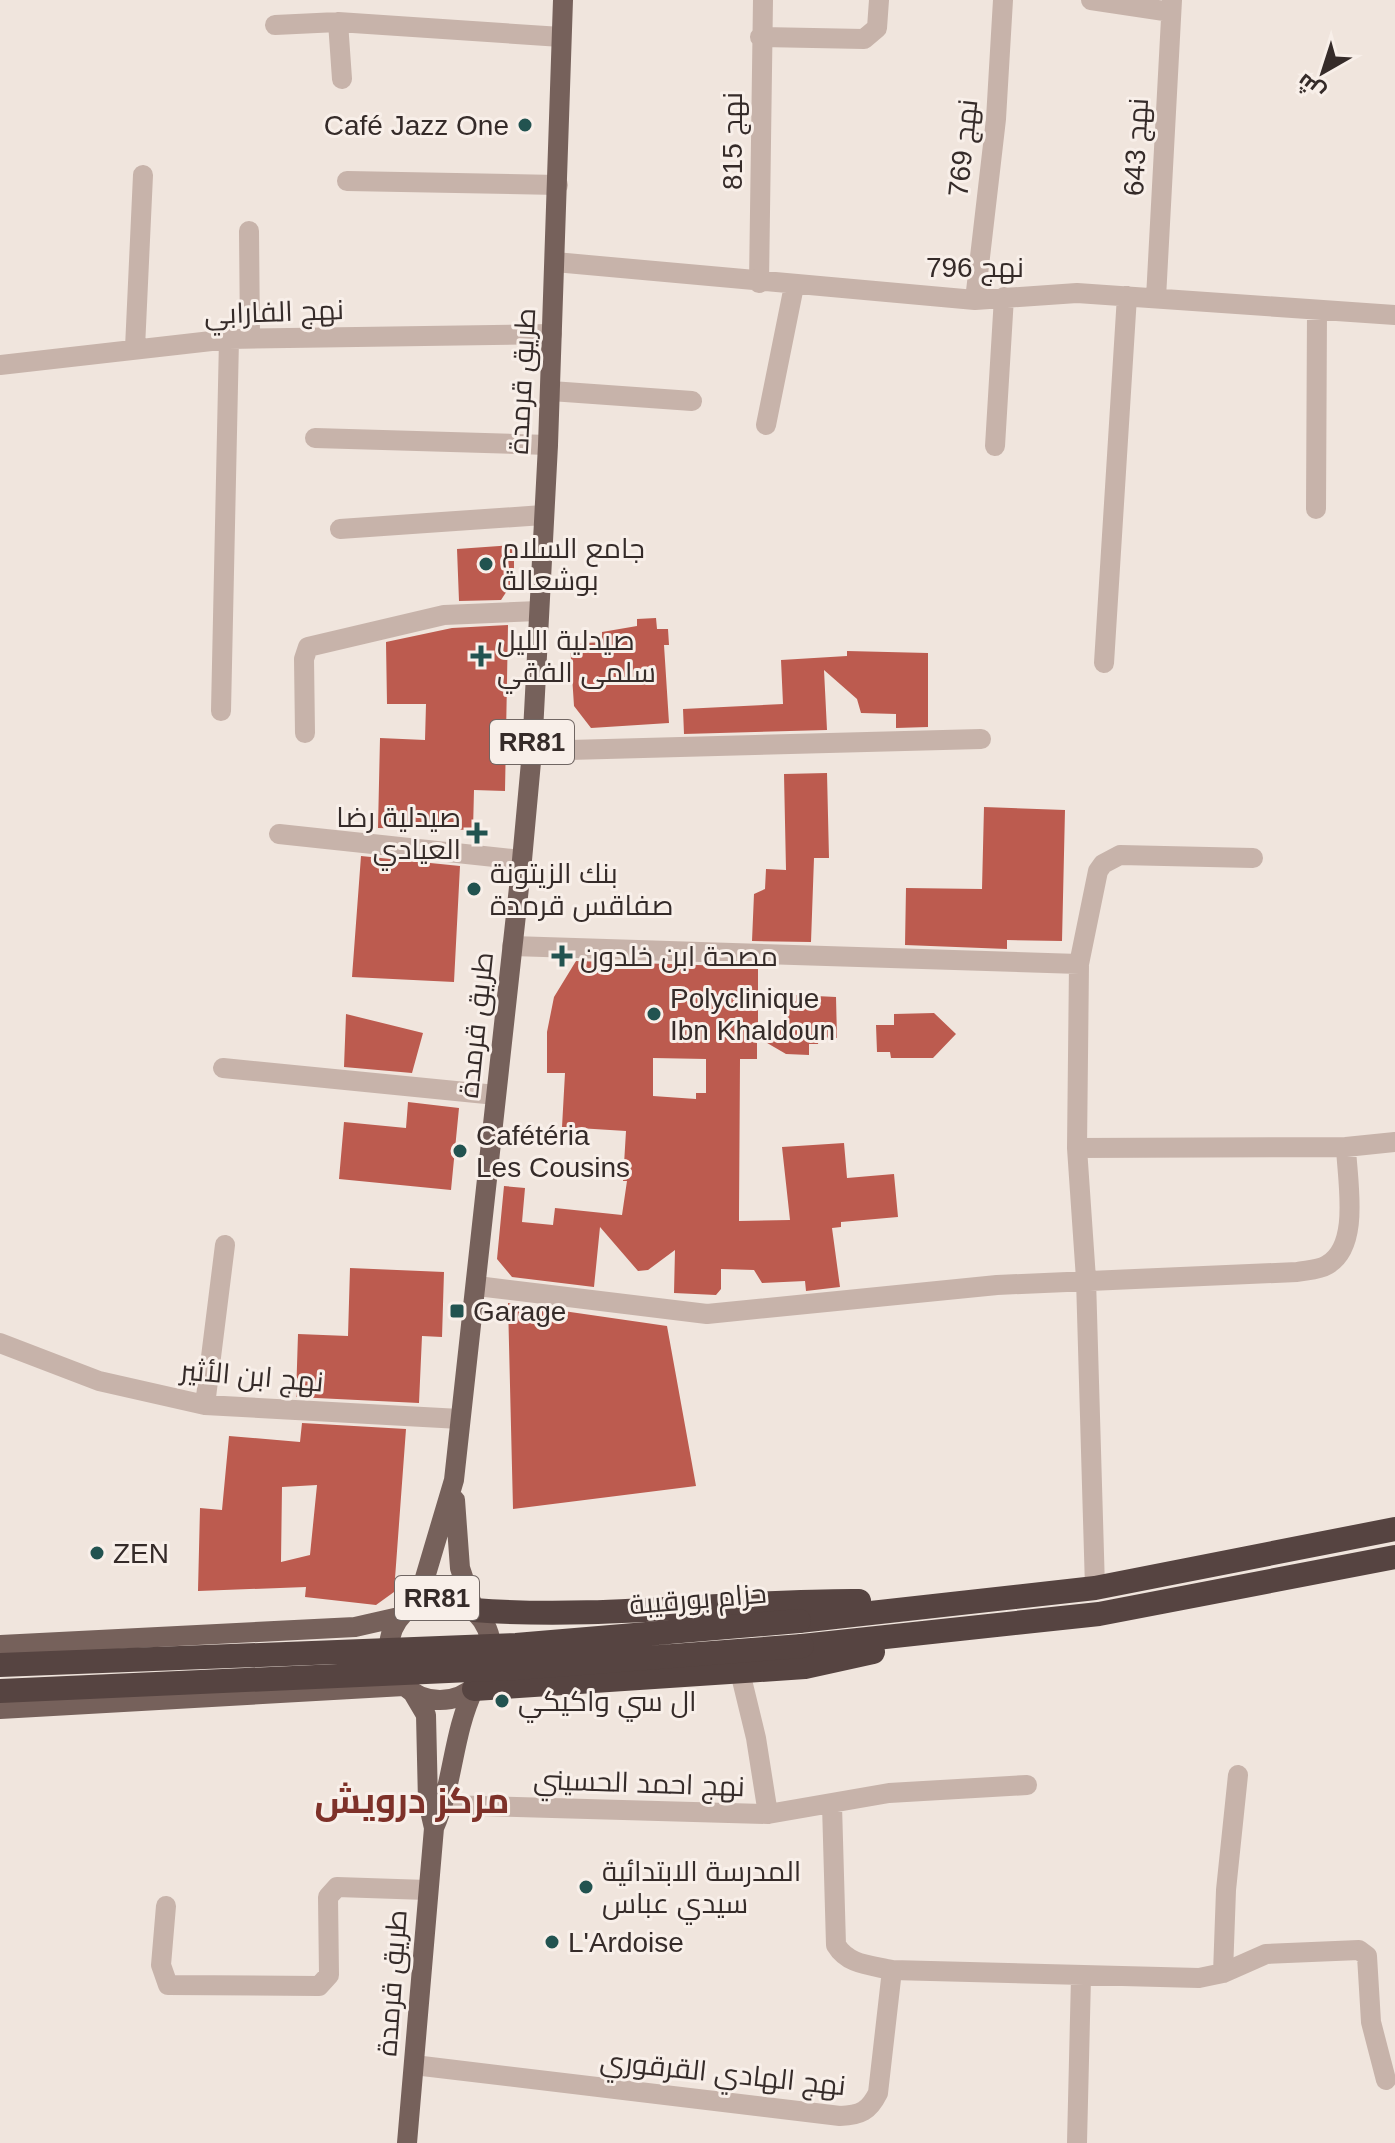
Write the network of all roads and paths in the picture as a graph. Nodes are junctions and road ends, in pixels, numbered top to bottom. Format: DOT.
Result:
graph roads {
  1 [pos="563,0"];
  2 [pos="763,0"];
  3 [pos="879,0"];
  4 [pos="1003,0"];
  5 [pos="1091,0"];
  6 [pos="1172,6"];
  7 [pos="338,22"];
  8 [pos="275,25"];
  9 [pos="561,37"];
  10 [pos="760,37"];
  11 [pos="342,79"];
  12 [pos="143,175"];
  13 [pos="347,181"];
  14 [pos="558,185"];
  15 [pos="249,231"];
  16 [pos="555,262"];
  17 [pos="759,283"];
  18 [pos="794,286"];
  19 [pos="1127,296"];
  20 [pos="1004,297"];
  21 [pos="1156,298"];
  22 [pos="975,300"];
  23 [pos="1317,311"];
  24 [pos="1395,315"];
  25 [pos="552,334"];
  26 [pos="250,338"];
  27 [pos="229,339"];
  28 [pos="135,348"];
  29 [pos="0,365"];
  30 [pos="551,391"];
  31 [pos="692,401"];
  32 [pos="766,425"];
  33 [pos="315,438"];
  34 [pos="548,445"];
  35 [pos="995,446"];
  36 [pos="1316,509"];
  37 [pos="543,515"];
  38 [pos="340,529"];
  39 [pos="538,611"];
  40 [pos="1104,663"];
  41 [pos="221,711"];
  42 [pos="305,733"];
  43 [pos="981,739"];
  44 [pos="532,751"];
  45 [pos="279,834"];
  46 [pos="1253,858"];
  47 [pos="522,860"];
  48 [pos="512,946"];
  49 [pos="1079,964"];
  50 [pos="223,1068"];
  51 [pos="496,1095"];
  52 [pos="1395,1142"];
  53 [pos="1346,1147"];
  54 [pos="1077,1148"];
  55 [pos="225,1245"];
  56 [pos="1086,1279"];
  57 [pos="477,1286"];
  58 [pos="0,1343"];
  59 [pos="205,1405"];
  60 [pos="460,1419"];
  61 [pos="454,1480"];
  62 [pos="1395,1529"];
  63 [pos="1395,1557"];
  64 [pos="1095,1588"];
  65 [pos="981,1602"];
  66 [pos="474,1610"];
  67 [pos="403,1613"];
  68 [pos="991,1626"];
  69 [pos="0,1645"];
  70 [pos="0,1665"];
  71 [pos="740,1672"];
  72 [pos="408,1689"];
  73 [pos="474,1689"];
  74 [pos="0,1691"];
  75 [pos="0,1709"];
  76 [pos="1238,1775"];
  77 [pos="1027,1785"];
  78 [pos="444,1805"];
  79 [pos="832,1805"];
  80 [pos="768,1814"];
  81 [pos="434,1828"];
  82 [pos="427,1890"];
  83 [pos="166,1906"];
  84 [pos="892,1970"];
  85 [pos="1223,1973"];
  86 [pos="1081,1977"];
  87 [pos="414,2065"];
  88 [pos="1386,2080"];
  89 [pos="407,2143"];
  90 [pos="1077,2143"];
  1 -- 9 [label="main road, طريق قرمدة / RR81"];
  2 -- 10 [label="street, نهج 815"];
  3 -- 10 [label="street"];
  4 -- 22 [label="street, نهج 769"];
  5 -- 6 [label="street"];
  6 -- 21 [label="street, نهج 643"];
  7 -- 8 [label="street"];
  7 -- 9 [label="street"];
  7 -- 11 [label="street"];
  9 -- 14 [label="main road, طريق قرمدة / RR81"];
  10 -- 17 [label="street, نهج 815"];
  12 -- 28 [label="street"];
  13 -- 14 [label="street"];
  14 -- 16 [label="main road, طريق قرمدة / RR81"];
  15 -- 26 [label="street"];
  16 -- 17 [label="street, نهج 796"];
  16 -- 25 [label="main road, طريق قرمدة / RR81"];
  17 -- 18 [label="street, نهج 796"];
  18 -- 22 [label="street, نهج 796"];
  18 -- 32 [label="street"];
  19 -- 20 [label="street, نهج 796"];
  19 -- 21 [label="street, نهج 796"];
  19 -- 40 [label="street"];
  20 -- 22 [label="street, نهج 796"];
  20 -- 35 [label="street"];
  21 -- 23 [label="street, نهج 796"];
  23 -- 24 [label="street, نهج 796"];
  23 -- 36 [label="street"];
  25 -- 26 [label="street, نهج الفارابي"];
  25 -- 30 [label="main road, طريق قرمدة / RR81"];
  26 -- 27 [label="street, نهج الفارابي"];
  27 -- 28 [label="street, نهج الفارابي"];
  27 -- 41 [label="street"];
  28 -- 29 [label="street, نهج الفارابي"];
  30 -- 31 [label="street"];
  30 -- 34 [label="main road, طريق قرمدة / RR81"];
  33 -- 34 [label="street"];
  34 -- 37 [label="main road, طريق قرمدة / RR81"];
  37 -- 38 [label="street"];
  37 -- 39 [label="main road, طريق قرمدة / RR81"];
  39 -- 42 [label="street"];
  39 -- 44 [label="main road, طريق قرمدة / RR81"];
  43 -- 44 [label="street"];
  44 -- 47 [label="main road, طريق قرمدة / RR81"];
  45 -- 47 [label="street"];
  46 -- 49 [label="street"];
  47 -- 48 [label="main road, طريق قرمدة / RR81"];
  48 -- 49 [label="street"];
  48 -- 51 [label="main road, طريق قرمدة / RR81"];
  49 -- 54 [label="street"];
  50 -- 51 [label="street"];
  51 -- 57 [label="main road, طريق قرمدة / RR81"];
  52 -- 53 [label="street"];
  53 -- 54 [label="street"];
  53 -- 56 [label="street"];
  54 -- 56 [label="street"];
  55 -- 59 [label="street"];
  56 -- 57 [label="street"];
  56 -- 64 [label="street"];
  57 -- 60 [label="main road, طريق قرمدة / RR81"];
  58 -- 59 [label="street, نهج ابن الأثير"];
  59 -- 60 [label="street, نهج ابن الأثير"];
  60 -- 61 [label="main road, طريق قرمدة / RR81"];
  61 -- 66 [label="main road, طريق قرمدة / RR81"];
  61 -- 67 [label="main road, طريق قرمدة / RR81"];
  62 -- 64 [label="highway, حزام بورقيبة"];
  63 -- 68 [label="highway, حزام بورقيبة"];
  64 -- 65 [label="highway, حزام بورقيبة"];
  65 -- 66 [label="highway"];
  65 -- 70 [label="highway, حزام بورقيبة, bridge"];
  66 -- 67 [label="main road, RR81"];
  66 -- 73 [label="main road, RR81"];
  67 -- 69 [label="main road"];
  67 -- 72 [label="main road, RR81"];
  68 -- 71 [label="highway"];
  68 -- 74 [label="highway, حزام بورقيبة, bridge"];
  71 -- 73 [label="highway"];
  71 -- 80 [label="street"];
  72 -- 73 [label="main road"];
  72 -- 75 [label="main road"];
  72 -- 81 [label="main road, طريق قرمدة / RR81"];
  73 -- 78 [label="main road, طريق قرمدة / RR81"];
  76 -- 85 [label="street"];
  77 -- 79 [label="street, نهج احمد الحسيني"];
  78 -- 80 [label="street, نهج احمد الحسيني"];
  78 -- 81 [label="main road, طريق قرمدة / RR81"];
  79 -- 80 [label="street, نهج احمد الحسيني"];
  79 -- 84 [label="street"];
  81 -- 82 [label="main road, طريق قرمدة / RR81"];
  82 -- 83 [label="street"];
  82 -- 87 [label="main road, طريق قرمدة / RR81"];
  84 -- 86 [label="street"];
  84 -- 87 [label="street, نهج الهادي القرقوري"];
  85 -- 86 [label="street"];
  85 -- 88 [label="street"];
  86 -- 90 [label="street"];
  87 -- 89 [label="main road, طريق قرمدة / RR81"];
}
